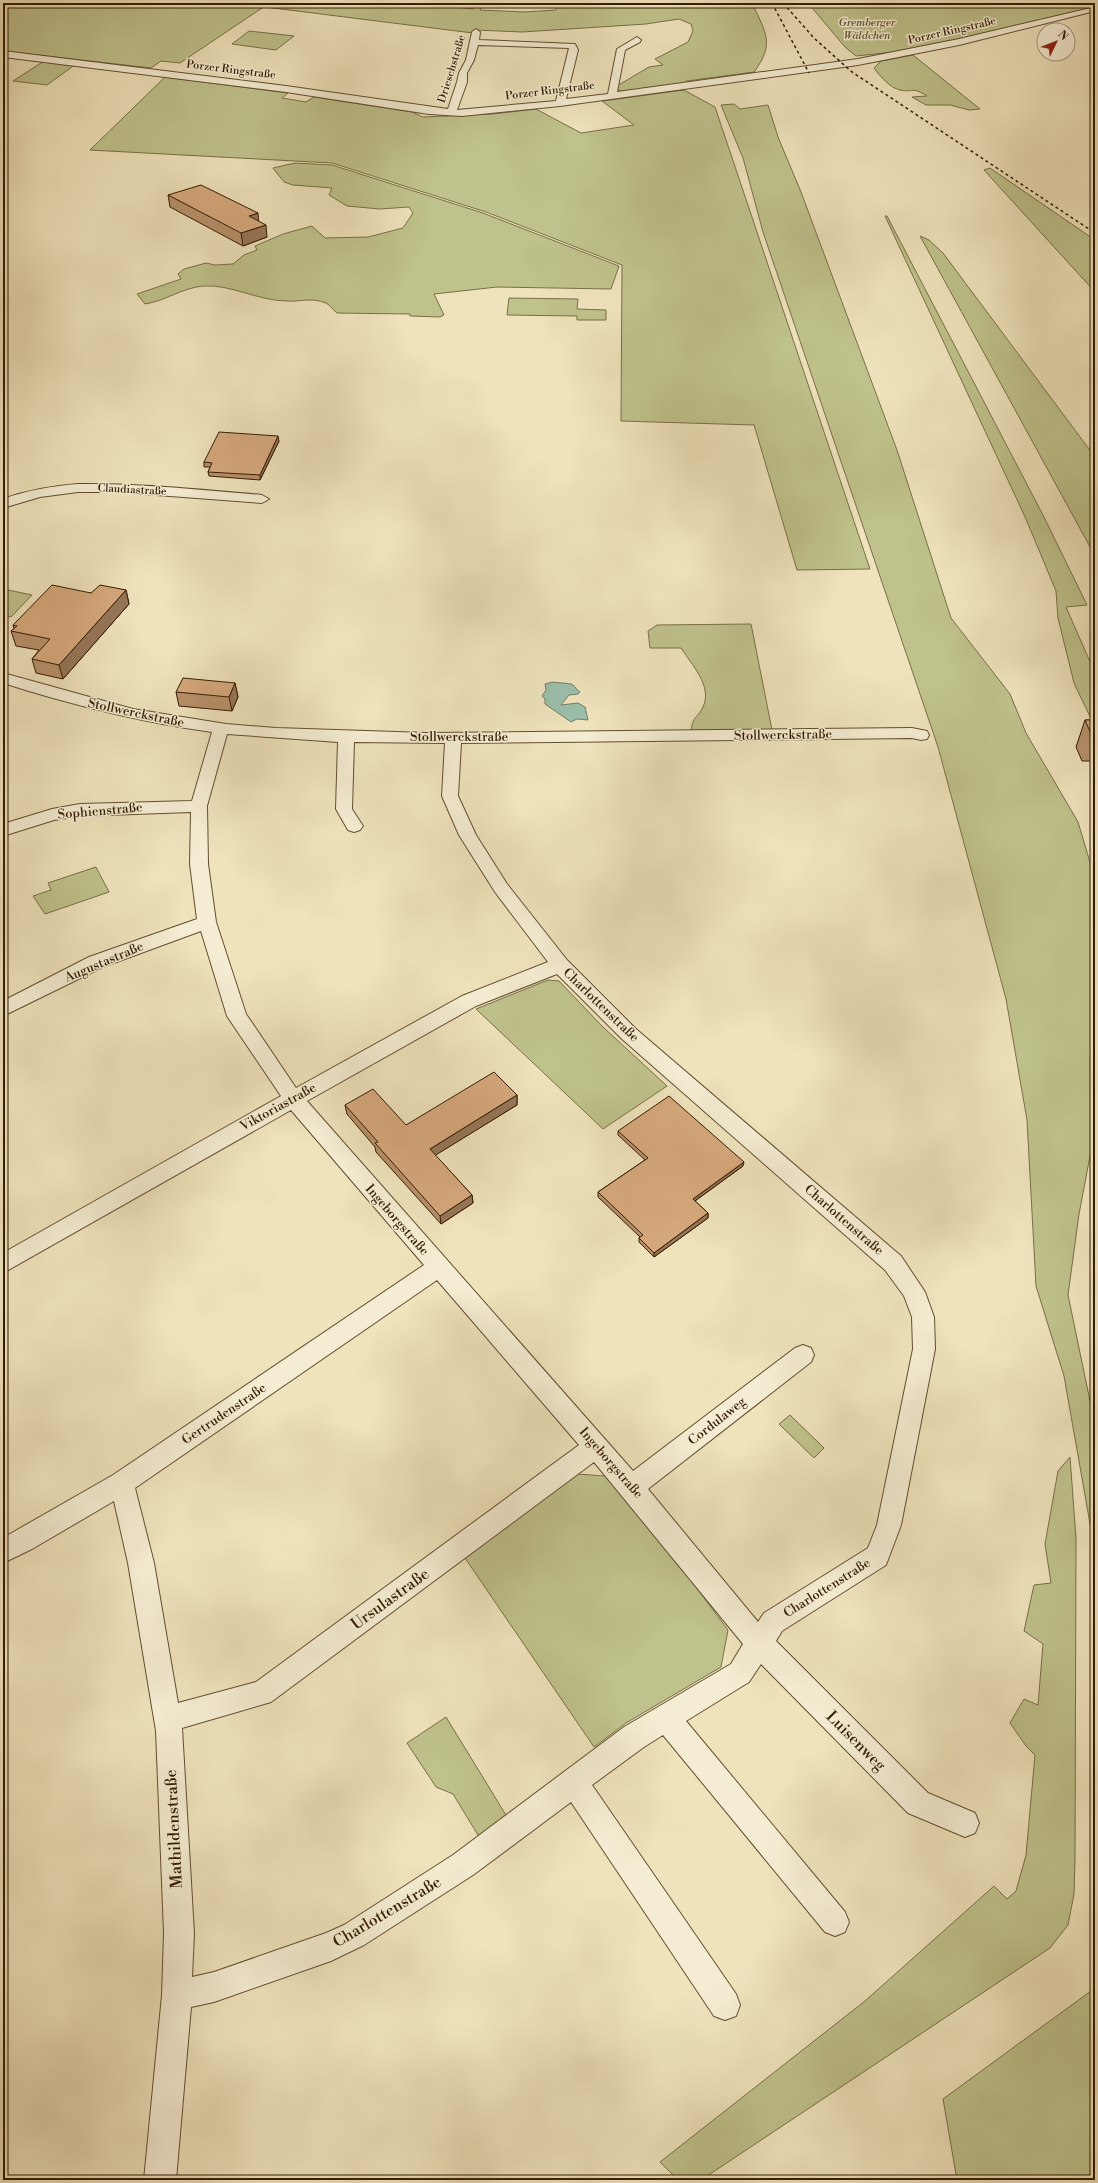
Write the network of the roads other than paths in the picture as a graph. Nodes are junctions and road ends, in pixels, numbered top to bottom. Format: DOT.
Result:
graph roads {
  1 [pos="1095,9"];
  2 [pos="476,32"];
  3 [pos="637,40"];
  4 [pos="473,42"];
  5 [pos="3,54"];
  6 [pos="612,96"];
  7 [pos="560,103"];
  8 [pos="451,113"];
  9 [pos="262,499"];
  10 [pos="3,504"];
  11 [pos="3,678"];
  12 [pos="220,728"];
  13 [pos="921,735"];
  14 [pos="346,737"];
  15 [pos="453,738"];
  16 [pos="199,806"];
  17 [pos="354,826"];
  18 [pos="3,830"];
  19 [pos="207,922"];
  20 [pos="560,965"];
  21 [pos="3,1009"];
  22 [pos="293,1099"];
  23 [pos="3,1264"];
  24 [pos="439,1267"];
  25 [pos="803,1355"];
  26 [pos="596,1446"];
  27 [pos="122,1483"];
  28 [pos="631,1487"];
  29 [pos="3,1551"];
  30 [pos="758,1642"];
  31 [pos="666,1717"];
  32 [pos="167,1719"];
  33 [pos="573,1781"];
  34 [pos="965,1823"];
  35 [pos="835,1922"];
  36 [pos="177,1996"];
  37 [pos="725,2004"];
  38 [pos="160,2180"];
  1 -- 6 [label="street, Porzer Ringstraße"];
  2 -- 4 [label="street, Drieschstraße"];
  3 -- 6 [label="street"];
  4 -- 7 [label="street"];
  4 -- 8 [label="street, Drieschstraße"];
  5 -- 8 [label="street, Porzer Ringstraße"];
  6 -- 7 [label="street, Porzer Ringstraße"];
  7 -- 8 [label="street, Porzer Ringstraße"];
  9 -- 10 [label="street, Claudiastraße"];
  11 -- 12 [label="street, Stollwerckstraße"];
  12 -- 14 [label="street, Stollwerckstraße"];
  12 -- 16 [label="street, Ingeborgstraße"];
  13 -- 15 [label="street, Stollwerckstraße"];
  14 -- 15 [label="street, Stollwerckstraße"];
  14 -- 17 [label="street"];
  15 -- 20 [label="street, Charlottenstraße"];
  16 -- 18 [label="street, Sophienstraße"];
  16 -- 19 [label="street, Ingeborgstraße"];
  19 -- 21 [label="street, Augustastraße"];
  19 -- 22 [label="street, Ingeborgstraße"];
  20 -- 22 [label="street, Viktoriastraße"];
  20 -- 30 [label="street, Charlottenstraße"];
  22 -- 23 [label="street, Viktoriastraße"];
  22 -- 24 [label="street, Ingeborgstraße"];
  24 -- 26 [label="street, Ingeborgstraße"];
  24 -- 27 [label="street, Gertrudenstraße"];
  25 -- 28 [label="street, Cordulaweg"];
  26 -- 28 [label="street, Ingeborgstraße"];
  26 -- 32 [label="street, Ursulastraße"];
  27 -- 29 [label="street, Gertrudenstraße"];
  27 -- 32 [label="street, Mathildenstraße"];
  28 -- 30 [label="street, Ingeborgstraße"];
  30 -- 31 [label="street, Charlottenstraße"];
  30 -- 34 [label="street, Luisenweg"];
  31 -- 33 [label="street, Charlottenstraße"];
  31 -- 35 [label="street"];
  32 -- 36 [label="street, Mathildenstraße"];
  33 -- 36 [label="street, Charlottenstraße"];
  33 -- 37 [label="street"];
  36 -- 38 [label="street, Mathildenstraße"];
}
